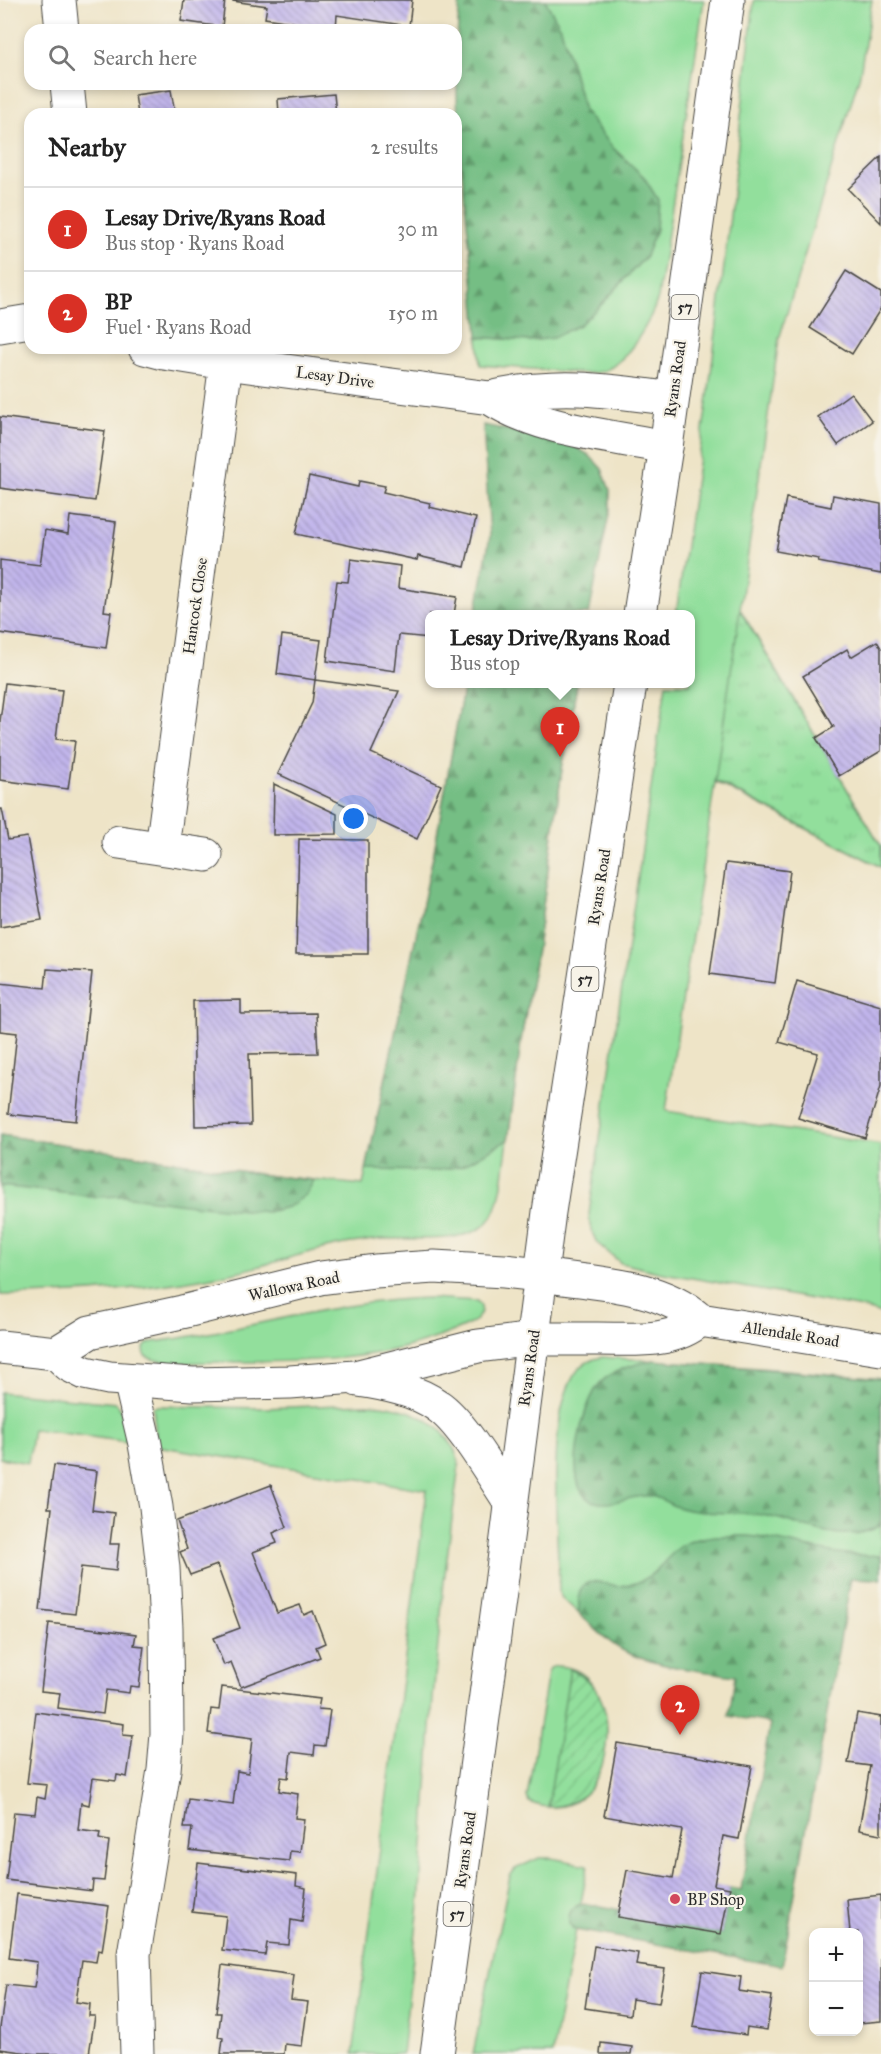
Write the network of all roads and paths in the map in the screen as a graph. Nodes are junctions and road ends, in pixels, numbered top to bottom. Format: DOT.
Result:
graph roads {
  1 [pos="59,0"];
  2 [pos="728,0"];
  3 [pos="61,24"];
  4 [pos="68,90"];
  5 [pos="69,108"];
  6 [pos="24,322"];
  7 [pos="0,326"];
  8 [pos="170,354"];
  9 [pos="226,363"];
  10 [pos="489,398"];
  11 [pos="672,399"];
  12 [pos="666,447"];
  13 [pos="641,610"];
  14 [pos="629,688"];
  15 [pos="119,842"];
  16 [pos="162,848"];
  17 [pos="206,855"];
  18 [pos="540,1275"];
  19 [pos="700,1320"];
  20 [pos="533,1339"];
  21 [pos="0,1347"];
  22 [pos="881,1349"];
  23 [pos="56,1353"];
  24 [pos="345,1378"];
  25 [pos="130,1380"];
  26 [pos="511,1503"];
  27 [pos="137,2054"];
  28 [pos="437,2054"];
  1 -- 3 [label="main road"];
  2 -- 11 [label="main road, Ryans Road / 57"];
  4 -- 5 [label="main road"];
  6 -- 7 [label="main road"];
  8 -- 9 [label="main road, Lesay Drive"];
  9 -- 10 [label="main road, Lesay Drive"];
  9 -- 16 [label="main road, Hancock Close"];
  10 -- 11 [label="main road, Lesay Drive"];
  10 -- 12 [label="main road, Lesay Drive"];
  11 -- 12 [label="main road, Ryans Road / 57"];
  12 -- 13 [label="main road, Ryans Road / 57"];
  14 -- 18 [label="main road, Ryans Road / 57"];
  15 -- 16 [label="main road"];
  16 -- 17 [label="main road"];
  18 -- 19 [label="main road, Allendale Road"];
  18 -- 20 [label="main road, Ryans Road / 57"];
  18 -- 23 [label="main road, Wallowa Road"];
  19 -- 20 [label="main road"];
  19 -- 22 [label="main road, Allendale Road"];
  20 -- 24 [label="main road"];
  20 -- 26 [label="main road, Ryans Road / 57"];
  21 -- 23 [label="main road"];
  23 -- 25 [label="main road"];
  24 -- 25 [label="main road"];
  24 -- 26 [label="main road"];
  25 -- 27 [label="main road"];
  26 -- 28 [label="main road, Ryans Road / 57"];
}
